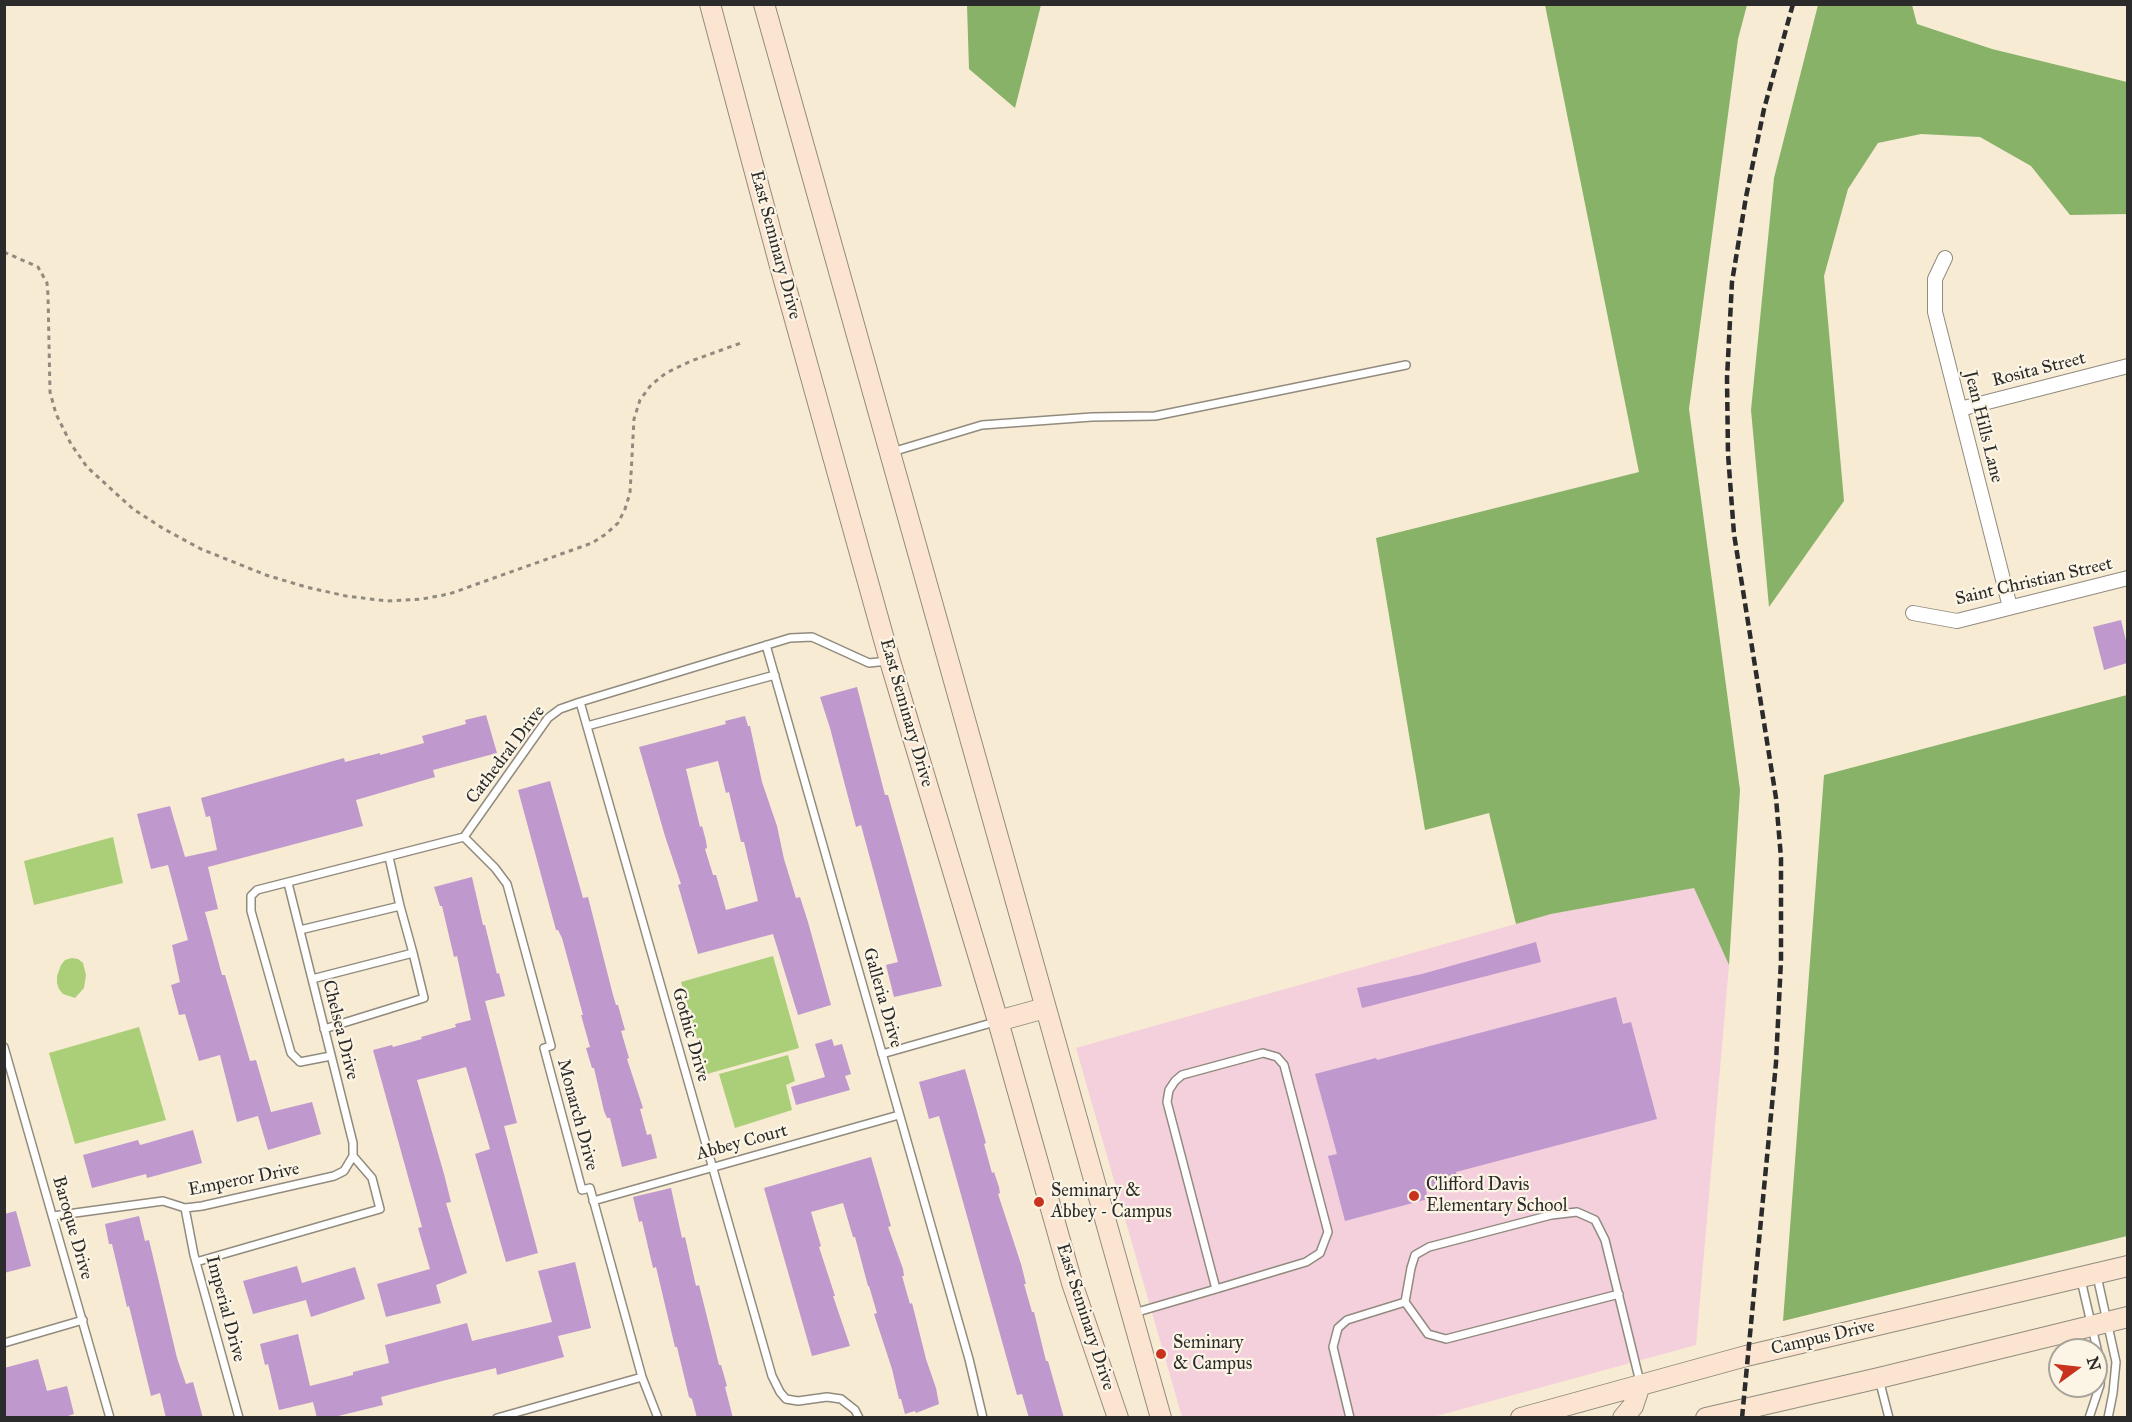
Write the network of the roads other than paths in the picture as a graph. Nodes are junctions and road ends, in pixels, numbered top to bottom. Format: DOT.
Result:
graph roads {
  1 [pos="710,4"];
  2 [pos="764,4"];
  3 [pos="1945,258"];
  4 [pos="1406,365"];
  5 [pos="2127,366"];
  6 [pos="1960,409"];
  7 [pos="890,453"];
  8 [pos="2127,578"];
  9 [pos="2010,606"];
  10 [pos="1913,614"];
  11 [pos="766,645"];
  12 [pos="890,661"];
  13 [pos="775,675"];
  14 [pos="580,702"];
  15 [pos="587,726"];
  16 [pos="464,837"];
  17 [pos="389,857"];
  18 [pos="288,883"];
  19 [pos="400,906"];
  20 [pos="300,930"];
  21 [pos="413,953"];
  22 [pos="312,979"];
  23 [pos="1045,1008"];
  24 [pos="998,1021"];
  25 [pos="324,1029"];
  26 [pos="4,1047"];
  27 [pos="882,1054"];
  28 [pos="331,1056"];
  29 [pos="899,1116"];
  30 [pos="353,1156"];
  31 [pos="712,1167"];
  32 [pos="593,1201"];
  33 [pos="186,1208"];
  34 [pos="53,1216"];
  35 [pos="196,1262"];
  36 [pos="2127,1266"];
  37 [pos="2088,1276"];
  38 [pos="1215,1289"];
  39 [pos="1619,1294"];
  40 [pos="1405,1302"];
  41 [pos="1131,1313"];
  42 [pos="2127,1317"];
  43 [pos="83,1320"];
  44 [pos="2100,1323"];
  45 [pos="4,1343"];
  46 [pos="642,1377"];
  47 [pos="1879,1378"];
  48 [pos="1640,1385"];
  49 [pos="518,1415"];
  50 [pos="110,1418"];
  51 [pos="239,1418"];
  52 [pos="497,1418"];
  53 [pos="658,1418"];
  54 [pos="859,1418"];
  55 [pos="983,1418"];
  56 [pos="1118,1418"];
  57 [pos="1161,1418"];
  58 [pos="1350,1418"];
  59 [pos="1521,1418"];
  60 [pos="1623,1418"];
  61 [pos="1706,1418"];
  62 [pos="1889,1418"];
  63 [pos="2089,1418"];
  64 [pos="2108,1418"];
  1 -- 12 [label="main road, East Seminary Drive"];
  2 -- 7 [label="main road"];
  3 -- 6 [label="street, Jean Hills Lane"];
  4 -- 7 [label="lane"];
  5 -- 6 [label="street, Rosita Street"];
  6 -- 9 [label="street, Jean Hills Lane"];
  7 -- 23 [label="main road"];
  8 -- 9 [label="street, Saint Christian Street"];
  9 -- 10 [label="street, Saint Christian Street"];
  11 -- 12 [label="lane, Cathedral Drive"];
  11 -- 13 [label="lane, Galleria Drive"];
  11 -- 14 [label="lane, Cathedral Drive"];
  12 -- 24 [label="main road, East Seminary Drive"];
  13 -- 15 [label="lane"];
  13 -- 27 [label="lane, Galleria Drive"];
  14 -- 15 [label="lane, Gothic Drive"];
  14 -- 16 [label="lane, Cathedral Drive"];
  15 -- 31 [label="lane, Gothic Drive"];
  16 -- 17 [label="lane"];
  16 -- 32 [label="lane, Monarch Drive"];
  17 -- 18 [label="lane"];
  17 -- 19 [label="lane"];
  18 -- 20 [label="lane, Chelsea Drive"];
  18 -- 28 [label="lane"];
  19 -- 20 [label="lane"];
  19 -- 21 [label="lane"];
  20 -- 22 [label="lane, Chelsea Drive"];
  21 -- 22 [label="lane"];
  21 -- 25 [label="lane"];
  22 -- 25 [label="lane, Chelsea Drive"];
  23 -- 24 [label="main road"];
  23 -- 41 [label="main road"];
  24 -- 27 [label="lane"];
  24 -- 56 [label="main road, East Seminary Drive"];
  25 -- 28 [label="lane, Chelsea Drive"];
  26 -- 34 [label="lane, Baroque Drive"];
  27 -- 29 [label="lane, Galleria Drive"];
  28 -- 30 [label="lane, Chelsea Drive"];
  29 -- 31 [label="lane, Abbey Court"];
  29 -- 55 [label="lane, Galleria Drive"];
  30 -- 33 [label="lane, Emperor Drive"];
  30 -- 35 [label="lane"];
  31 -- 32 [label="lane, Abbey Court"];
  31 -- 54 [label="lane, Gothic Drive"];
  32 -- 46 [label="lane, Monarch Drive"];
  33 -- 34 [label="lane, Emperor Drive"];
  33 -- 35 [label="lane, Imperial Drive"];
  34 -- 43 [label="lane, Baroque Drive"];
  35 -- 51 [label="lane, Imperial Drive"];
  36 -- 37 [label="main road, Campus Drive"];
  37 -- 44 [label="lane"];
  37 -- 44 [label="lane"];
  37 -- 48 [label="main road, Campus Drive"];
  38 -- 38 [label="lane"];
  38 -- 41 [label="lane"];
  39 -- 40 [label="lane"];
  39 -- 40 [label="lane"];
  39 -- 48 [label="lane"];
  40 -- 58 [label="lane"];
  41 -- 57 [label="main road"];
  42 -- 44 [label="main road"];
  43 -- 45 [label="lane"];
  43 -- 50 [label="lane, Baroque Drive"];
  44 -- 47 [label="main road"];
  44 -- 63 [label="lane"];
  44 -- 64 [label="lane"];
  46 -- 49 [label="lane"];
  46 -- 53 [label="lane, Monarch Drive"];
  47 -- 61 [label="main road"];
  47 -- 62 [label="lane"];
  48 -- 59 [label="main road, Campus Drive"];
  48 -- 60 [label="main road"];
  49 -- 52 [label="lane"];
}
